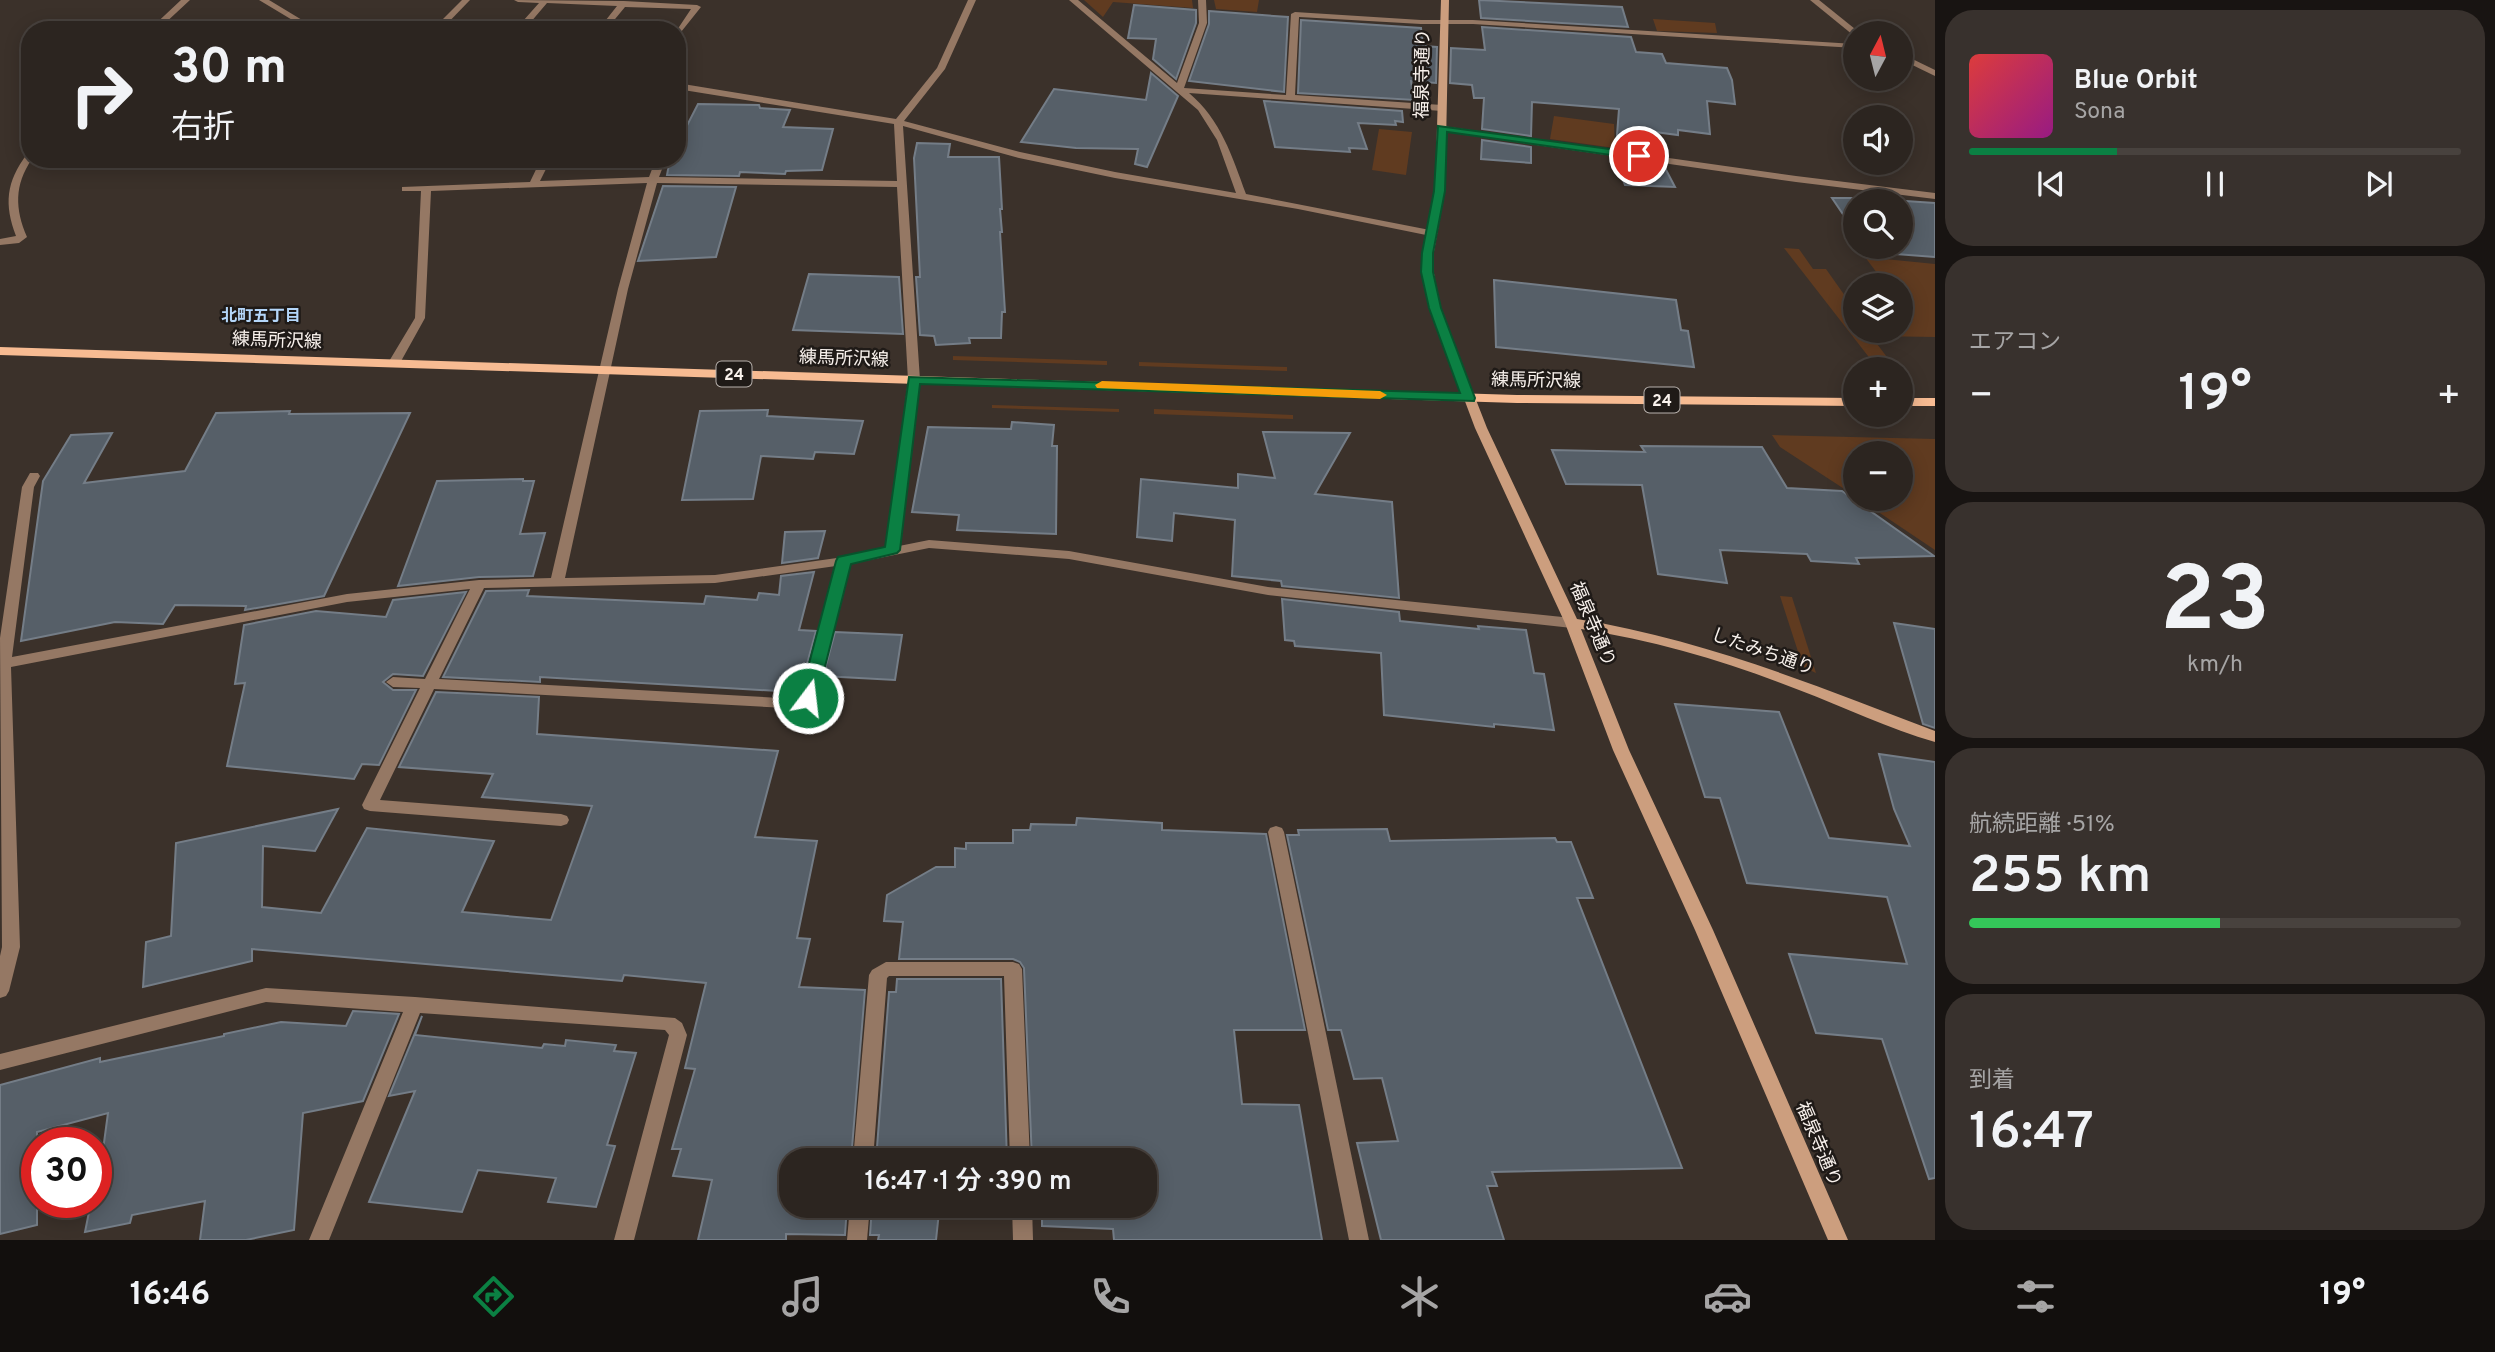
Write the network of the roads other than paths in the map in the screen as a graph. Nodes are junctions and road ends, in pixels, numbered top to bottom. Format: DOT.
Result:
graph roads {
  1 [pos="186,0"];
  2 [pos="263,0"];
  3 [pos="466,0"];
  4 [pos="518,0"];
  5 [pos="972,0"];
  6 [pos="1073,0"];
  7 [pos="1202,0"];
  8 [pos="1445,0"];
  9 [pos="1814,0"];
  10 [pos="545,1"];
  11 [pos="624,3"];
  12 [pos="163,21"];
  13 [pos="298,21"];
  14 [pos="445,21"];
  15 [pos="527,21"];
  16 [pos="609,21"];
  17 [pos="686,22"];
  18 [pos="1445,22"];
  19 [pos="1843,23"];
  20 [pos="1843,45"];
  21 [pos="1913,61"];
  22 [pos="1932,70"];
  23 [pos="686,87"];
  24 [pos="1179,90"];
  25 [pos="1290,98"];
  26 [pos="1443,108"];
  27 [pos="898,122"];
  28 [pos="1442,129"];
  29 [pos="24,168"];
  30 [pos="542,168"];
  31 [pos="658,168"];
  32 [pos="653,180"];
  33 [pos="534,183"];
  34 [pos="903,184"];
  35 [pos="426,188"];
  36 [pos="405,189"];
  37 [pos="1935,196"];
  38 [pos="1242,197"];
  39 [pos="1431,233"];
  40 [pos="0,243"];
  41 [pos="0,351"];
  42 [pos="394,363"];
  43 [pos="606,370"];
  44 [pos="914,380"];
  45 [pos="1469,398"];
  46 [pos="1843,402"];
  47 [pos="1913,402"];
  48 [pos="1935,402"];
  49 [pos="34,476"];
  50 [pos="892,550"];
  51 [pos="844,561"];
  52 [pos="557,581"];
  53 [pos="479,584"];
  54 [pos="1572,623"];
  55 [pos="2,664"];
  56 [pos="393,682"];
  57 [pos="430,684"];
  58 [pos="1935,737"];
  59 [pos="561,820"];
  60 [pos="1276,832"];
  61 [pos="0,991"];
  62 [pos="415,1004"];
  63 [pos="0,1062"];
  64 [pos="864,1148"];
  65 [pos="1020,1148"];
  66 [pos="859,1218"];
  67 [pos="1022,1218"];
  68 [pos="320,1240"];
  69 [pos="624,1240"];
  70 [pos="857,1240"];
  71 [pos="1023,1240"];
  72 [pos="1359,1240"];
  73 [pos="1838,1240"];
  1 -- 12 [label="street"];
  2 -- 13 [label="street"];
  3 -- 14 [label="street"];
  4 -- 10 [label="street"];
  5 -- 27 [label="street"];
  6 -- 24 [label="street"];
  7 -- 24 [label="street"];
  8 -- 18 [label="street, 福泉寺通り"];
  9 -- 19 [label="street"];
  10 -- 11 [label="street"];
  10 -- 15 [label="street"];
  11 -- 16 [label="street"];
  11 -- 17 [label="street"];
  18 -- 20 [label="street"];
  18 -- 25 [label="street"];
  18 -- 26 [label="street, 福泉寺通り"];
  21 -- 22 [label="street"];
  23 -- 27 [label="street"];
  24 -- 25 [label="street"];
  24 -- 38 [label="street"];
  25 -- 26 [label="street"];
  26 -- 28 [label="street, 福泉寺通り"];
  27 -- 34 [label="street"];
  27 -- 38 [label="street"];
  28 -- 37 [label="street"];
  28 -- 39 [label="street, 福泉寺通り"];
  29 -- 40 [label="street"];
  30 -- 33 [label="street"];
  31 -- 32 [label="street"];
  32 -- 33 [label="street"];
  32 -- 34 [label="street"];
  32 -- 43 [label="street"];
  33 -- 35 [label="street"];
  34 -- 44 [label="street"];
  35 -- 36 [label="street"];
  35 -- 42 [label="street"];
  38 -- 39 [label="street"];
  39 -- 45 [label="street, 福泉寺通り"];
  41 -- 42 [label="main road, 練馬所沢線 / 24"];
  42 -- 43 [label="main road, 練馬所沢線 / 24"];
  43 -- 44 [label="main road, 練馬所沢線 / 24"];
  43 -- 52 [label="street"];
  44 -- 45 [label="main road, 練馬所沢線 / 24"];
  44 -- 50 [label="street"];
  45 -- 46 [label="main road, 練馬所沢線 / 24"];
  45 -- 54 [label="street, 福泉寺通り"];
  47 -- 48 [label="main road"];
  49 -- 55 [label="street"];
  50 -- 51 [label="street"];
  50 -- 54 [label="street"];
  51 -- 52 [label="street"];
  51 -- 57 [label="street"];
  52 -- 53 [label="street"];
  53 -- 55 [label="street"];
  53 -- 57 [label="street"];
  54 -- 58 [label="street, したみち通り"];
  54 -- 73 [label="street, 福泉寺通り"];
  55 -- 61 [label="street"];
  56 -- 57 [label="street"];
  57 -- 59 [label="street"];
  60 -- 72 [label="street"];
  62 -- 63 [label="street"];
  62 -- 68 [label="street"];
  62 -- 69 [label="street"];
  64 -- 65 [label="street"];
  66 -- 70 [label="street"];
  67 -- 71 [label="street"];
}
